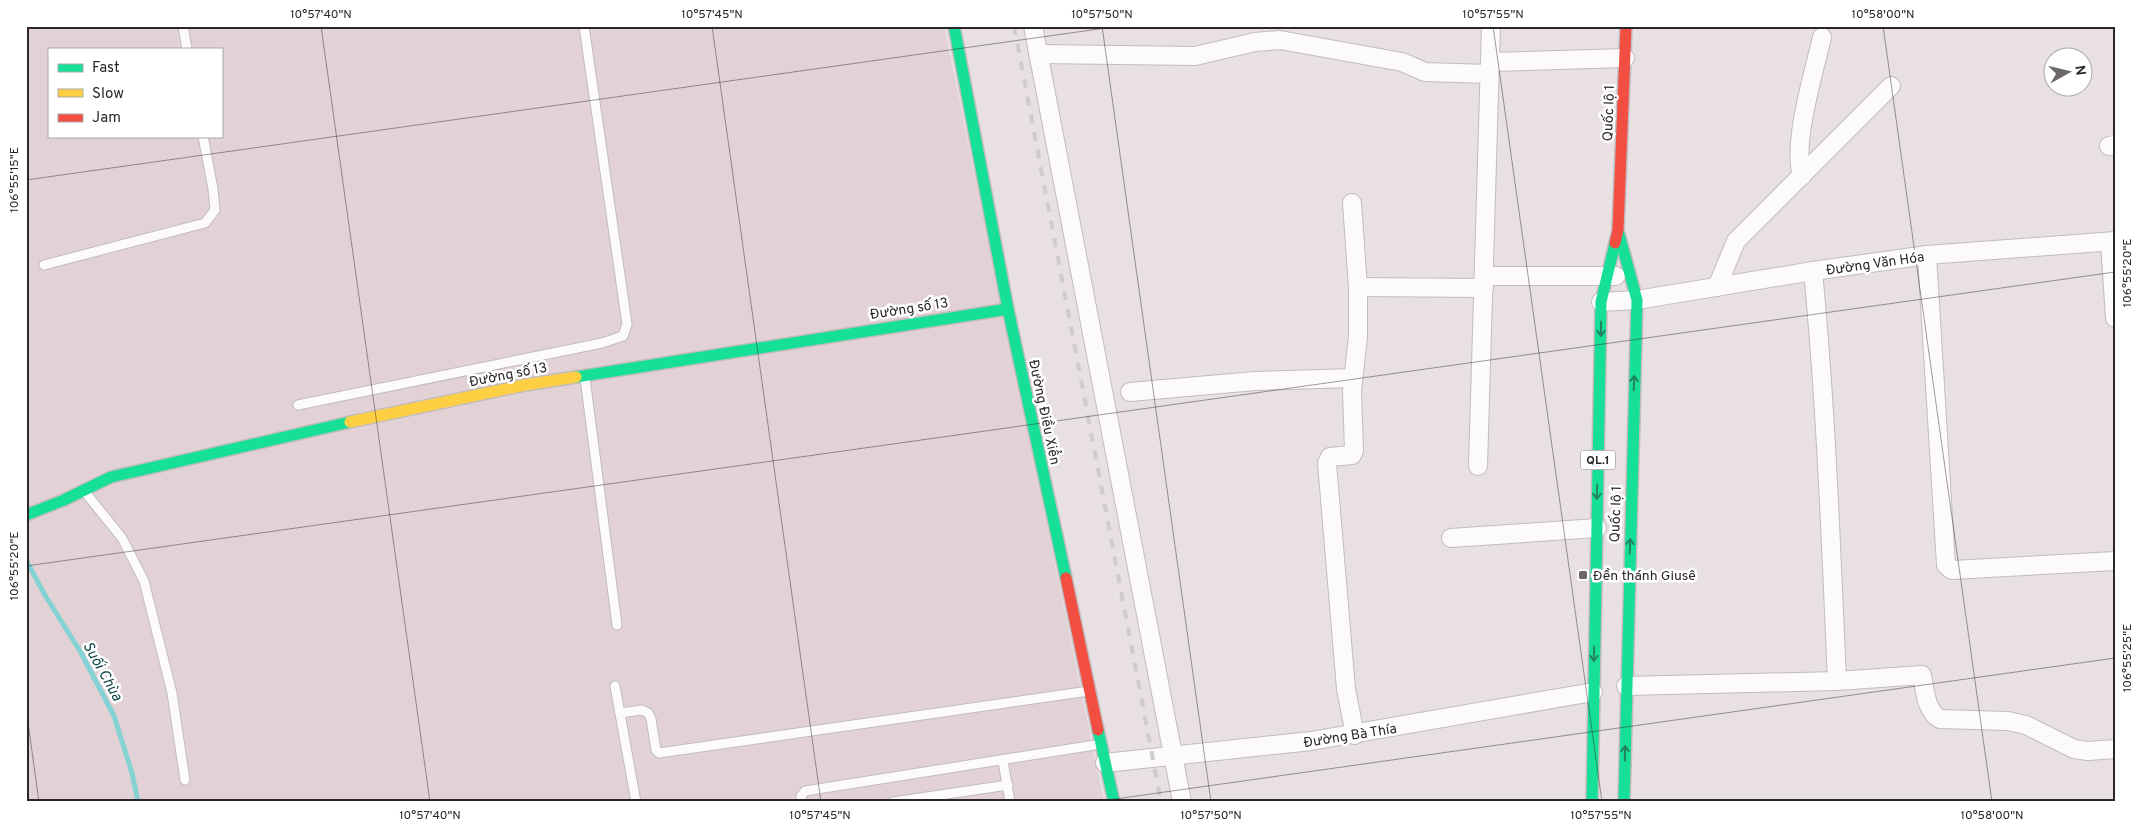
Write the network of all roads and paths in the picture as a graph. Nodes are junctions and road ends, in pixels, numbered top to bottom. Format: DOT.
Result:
graph roads {
  1 [pos="183,26"];
  2 [pos="584,26"];
  3 [pos="954,26"];
  4 [pos="1033,26"];
  5 [pos="1491,26"];
  6 [pos="1626,26"];
  7 [pos="1822,37"];
  8 [pos="187,48"];
  9 [pos="1038,54"];
  10 [pos="1625,58"];
  11 [pos="1490,68"];
  12 [pos="1891,86"];
  13 [pos="204,138"];
  14 [pos="1802,176"];
  15 [pos="1352,203"];
  16 [pos="1618,230"];
  17 [pos="2112,242"];
  18 [pos="1927,255"];
  19 [pos="44,265"];
  20 [pos="1813,271"];
  21 [pos="1607,276"];
  22 [pos="1631,277"];
  23 [pos="1484,282"];
  24 [pos="1358,287"];
  25 [pos="1717,287"];
  26 [pos="1637,300"];
  27 [pos="1601,302"];
  28 [pos="1008,309"];
  29 [pos="2115,318"];
  30 [pos="584,375"];
  31 [pos="1353,378"];
  32 [pos="1130,392"];
  33 [pos="298,405"];
  34 [pos="1478,466"];
  35 [pos="83,490"];
  36 [pos="26,515"];
  37 [pos="1597,528"];
  38 [pos="1451,538"];
  39 [pos="2115,561"];
  40 [pos="617,625"];
  41 [pos="1837,681"];
  42 [pos="615,686"];
  43 [pos="1612,689"];
  44 [pos="1090,692"];
  45 [pos="620,713"];
  46 [pos="1355,735"];
  47 [pos="1101,744"];
  48 [pos="2115,749"];
  49 [pos="1173,755"];
  50 [pos="1003,761"];
  51 [pos="1105,763"];
  52 [pos="185,780"];
  53 [pos="1008,785"];
  54 [pos="636,802"];
  55 [pos="802,802"];
  56 [pos="893,802"];
  57 [pos="1010,802"];
  58 [pos="1114,802"];
  59 [pos="1182,802"];
  60 [pos="1592,802"];
  61 [pos="1624,802"];
  1 -- 8 [label="lane"];
  2 -- 33 [label="lane"];
  3 -- 28 [label="main road, Đường Điều Xiển"];
  4 -- 9 [label="street"];
  5 -- 11 [label="street"];
  6 -- 10 [label="main road, Quốc lộ 1 / QL.1"];
  7 -- 14 [label="street"];
  9 -- 11 [label="street"];
  9 -- 49 [label="street"];
  10 -- 11 [label="street"];
  10 -- 16 [label="main road, Quốc lộ 1 / QL.1"];
  11 -- 23 [label="street"];
  12 -- 14 [label="street"];
  13 -- 19 [label="lane"];
  14 -- 25 [label="street"];
  15 -- 24 [label="street"];
  16 -- 21 [label="main road, Quốc lộ 1 / QL.1"];
  16 -- 22 [label="main road, Quốc lộ 1 / QL.1"];
  17 -- 18 [label="street, Đường Văn Hóa"];
  17 -- 29 [label="street"];
  18 -- 20 [label="street, Đường Văn Hóa"];
  18 -- 39 [label="street"];
  20 -- 25 [label="street, Đường Văn Hóa"];
  20 -- 41 [label="street"];
  21 -- 22 [label="street"];
  21 -- 23 [label="street"];
  21 -- 27 [label="main road, Quốc lộ 1 / QL.1"];
  22 -- 26 [label="main road, Quốc lộ 1 / QL.1"];
  23 -- 24 [label="street"];
  23 -- 34 [label="street"];
  24 -- 31 [label="street"];
  25 -- 26 [label="street, Đường Văn Hóa"];
  26 -- 27 [label="street, Đường Văn Hóa"];
  43 -- 26 [label="main road, Quốc lộ 1 / QL.1, one-way"];
  27 -- 37 [label="main road, Quốc lộ 1 / QL.1, one-way"];
  28 -- 30 [label="main road, Đường số 13"];
  28 -- 44 [label="main road, Đường Điều Xiển"];
  30 -- 35 [label="main road, Đường số 13"];
  30 -- 40 [label="lane"];
  31 -- 32 [label="street"];
  31 -- 46 [label="street"];
  35 -- 36 [label="main road, Đường số 13"];
  35 -- 52 [label="lane"];
  37 -- 38 [label="street"];
  37 -- 43 [label="main road, Quốc lộ 1 / QL.1, one-way"];
  41 -- 43 [label="street, Đường Bà Thía"];
  41 -- 48 [label="street, Đường Bà Thía"];
  42 -- 45 [label="lane"];
  43 -- 46 [label="street, Đường Bà Thía"];
  43 -- 60 [label="main road, Quốc lộ 1 / QL.1"];
  61 -- 43 [label="main road, Quốc lộ 1 / QL.1, one-way"];
  44 -- 45 [label="lane"];
  44 -- 47 [label="main road, Đường Điều Xiển"];
  45 -- 54 [label="lane"];
  46 -- 49 [label="street, Đường Bà Thía"];
  47 -- 50 [label="lane"];
  47 -- 51 [label="main road, Đường Điều Xiển"];
  49 -- 51 [label="street, Đường Bà Thía"];
  49 -- 59 [label="street"];
  50 -- 53 [label="lane"];
  50 -- 55 [label="lane"];
  51 -- 58 [label="main road, Đường Điều Xiển"];
  53 -- 56 [label="lane"];
  53 -- 57 [label="lane"];
}
